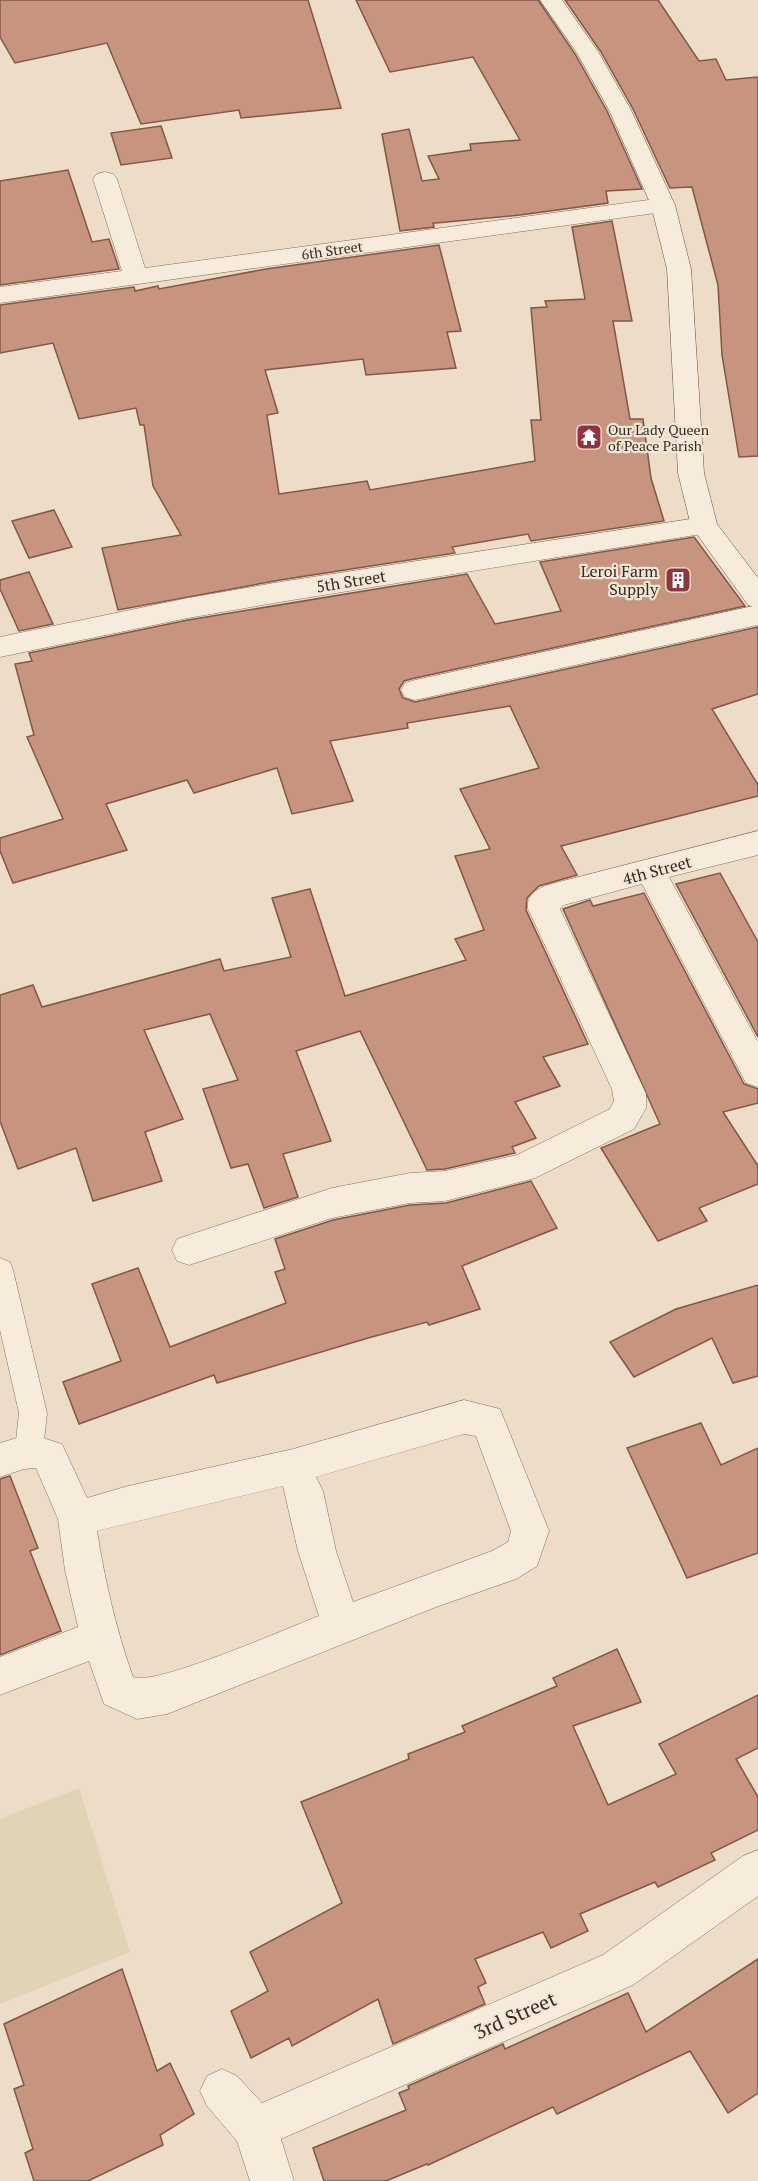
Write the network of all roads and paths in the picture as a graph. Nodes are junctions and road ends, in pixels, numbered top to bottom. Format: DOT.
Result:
graph roads {
  1 [pos="551,0"];
  2 [pos="105,180"];
  3 [pos="663,205"];
  4 [pos="136,277"];
  5 [pos="0,295"];
  6 [pos="704,526"];
  7 [pos="758,598"];
  8 [pos="758,615"];
  9 [pos="0,647"];
  10 [pos="415,690"];
  11 [pos="758,843"];
  12 [pos="651,872"];
  13 [pos="758,1073"];
  14 [pos="189,1250"];
  15 [pos="0,1270"];
  16 [pos="15,1455"];
  17 [pos="293,1466"];
  18 [pos="77,1519"];
  19 [pos="342,1627"];
  20 [pos="100,1638"];
  21 [pos="0,1676"];
  22 [pos="758,1871"];
  23 [pos="222,2091"];
  24 [pos="255,2128"];
  25 [pos="272,2181"];
  1 -- 3 [label="street"];
  2 -- 4 [label="street"];
  3 -- 4 [label="street, 6th Street"];
  3 -- 6 [label="street"];
  4 -- 5 [label="street, 6th Street"];
  6 -- 7 [label="street"];
  6 -- 9 [label="street, 5th Street"];
  8 -- 10 [label="street"];
  11 -- 12 [label="street, 4th Street"];
  12 -- 13 [label="street"];
  12 -- 14 [label="street, 4th Street"];
  15 -- 16 [label="lane"];
  16 -- 18 [label="street"];
  17 -- 18 [label="street"];
  17 -- 19 [label="street"];
  17 -- 19 [label="street"];
  18 -- 20 [label="street"];
  19 -- 20 [label="street"];
  20 -- 21 [label="street"];
  22 -- 24 [label="street, 3rd Street"];
  23 -- 24 [label="street"];
  24 -- 25 [label="street"];
}
